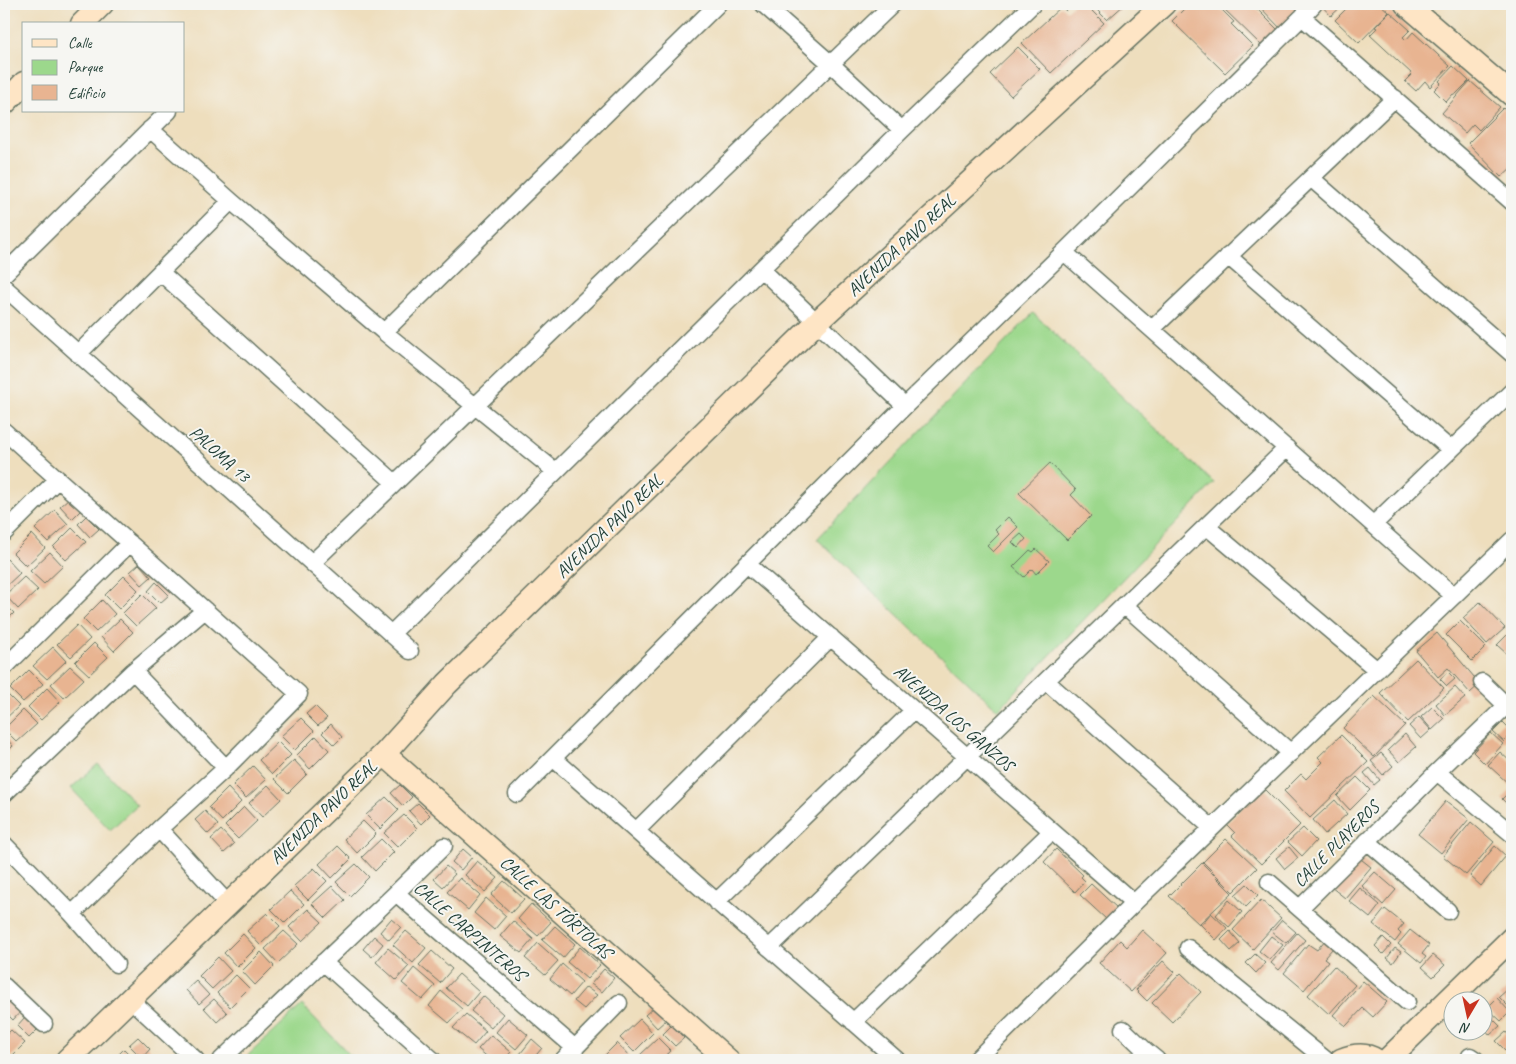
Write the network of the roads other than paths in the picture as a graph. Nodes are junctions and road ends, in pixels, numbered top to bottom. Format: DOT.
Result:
graph roads {
  1 [pos="102,4"];
  2 [pos="718,4"];
  3 [pos="763,4"];
  4 [pos="893,4"];
  5 [pos="1033,4"];
  6 [pos="1164,4"];
  7 [pos="1314,4"];
  8 [pos="1406,4"];
  9 [pos="1302,17"];
  10 [pos="84,22"];
  11 [pos="830,63"];
  12 [pos="22,85"];
  13 [pos="1512,95"];
  14 [pos="1395,98"];
  15 [pos="4,104"];
  16 [pos="168,112"];
  17 [pos="150,129"];
  18 [pos="902,130"];
  19 [pos="1311,178"];
  20 [pos="231,201"];
  21 [pos="1512,202"];
  22 [pos="1064,252"];
  23 [pos="1228,256"];
  24 [pos="761,269"];
  25 [pos="160,272"];
  26 [pos="4,274"];
  27 [pos="4,287"];
  28 [pos="817,322"];
  29 [pos="1152,330"];
  30 [pos="384,332"];
  31 [pos="78,354"];
  32 [pos="1512,354"];
  33 [pos="1512,391"];
  34 [pos="475,406"];
  35 [pos="905,406"];
  36 [pos="4,431"];
  37 [pos="1287,448"];
  38 [pos="1452,450"];
  39 [pos="556,472"];
  40 [pos="58,480"];
  41 [pos="395,483"];
  42 [pos="1374,524"];
  43 [pos="1206,526"];
  44 [pos="4,533"];
  45 [pos="1512,540"];
  46 [pos="130,543"];
  47 [pos="312,563"];
  48 [pos="747,564"];
  49 [pos="1454,596"];
  50 [pos="1124,605"];
  51 [pos="205,610"];
  52 [pos="391,634"];
  53 [pos="831,637"];
  54 [pos="410,650"];
  55 [pos="4,668"];
  56 [pos="1377,670"];
  57 [pos="133,671"];
  58 [pos="1046,681"];
  59 [pos="1482,682"];
  60 [pos="1509,708"];
  61 [pos="914,710"];
  62 [pos="1291,753"];
  63 [pos="384,754"];
  64 [pos="967,757"];
  65 [pos="553,758"];
  66 [pos="226,768"];
  67 [pos="1437,772"];
  68 [pos="4,794"];
  69 [pos="517,794"];
  70 [pos="1212,828"];
  71 [pos="159,829"];
  72 [pos="636,831"];
  73 [pos="1052,831"];
  74 [pos="1512,834"];
  75 [pos="1367,841"];
  76 [pos="4,844"];
  77 [pos="444,846"];
  78 [pos="1269,882"];
  79 [pos="396,893"];
  80 [pos="716,902"];
  81 [pos="1134,903"];
  82 [pos="228,904"];
  83 [pos="1300,908"];
  84 [pos="1448,911"];
  85 [pos="72,914"];
  86 [pos="1512,938"];
  87 [pos="769,948"];
  88 [pos="1188,948"];
  89 [pos="323,962"];
  90 [pos="116,964"];
  91 [pos="4,986"];
  92 [pos="130,999"];
  93 [pos="1407,1002"];
  94 [pos="620,1003"];
  95 [pos="853,1022"];
  96 [pos="44,1024"];
  97 [pos="1123,1029"];
  98 [pos="575,1048"];
  99 [pos="1146,1057"];
  100 [pos="722,1058"];
  101 [pos="67,1060"];
  102 [pos="196,1060"];
  103 [pos="220,1060"];
  104 [pos="433,1060"];
  105 [pos="563,1060"];
  106 [pos="897,1060"];
  107 [pos="976,1060"];
  108 [pos="1326,1060"];
  109 [pos="1341,1060"];
  110 [pos="1376,1060"];
  111 [pos="1387,1060"];
  1 -- 10 [label="street"];
  2 -- 30 [label="street"];
  3 -- 11 [label="street"];
  4 -- 11 [label="street"];
  5 -- 18 [label="street"];
  6 -- 28 [label="street, AVENIDA PAVO REAL"];
  7 -- 9 [label="street"];
  8 -- 13 [label="street"];
  9 -- 14 [label="street"];
  9 -- 22 [label="street"];
  11 -- 18 [label="street"];
  11 -- 34 [label="street"];
  12 -- 15 [label="street"];
  14 -- 19 [label="street"];
  14 -- 21 [label="street"];
  16 -- 17 [label="street"];
  17 -- 20 [label="street"];
  17 -- 26 [label="street"];
  18 -- 24 [label="street"];
  19 -- 23 [label="street"];
  19 -- 32 [label="street"];
  20 -- 25 [label="street"];
  20 -- 30 [label="street"];
  22 -- 29 [label="street"];
  22 -- 35 [label="street"];
  23 -- 29 [label="street"];
  23 -- 38 [label="street"];
  24 -- 28 [label="street"];
  24 -- 39 [label="street"];
  25 -- 31 [label="street"];
  25 -- 41 [label="street"];
  27 -- 31 [label="street, PALOMA 13"];
  28 -- 35 [label="street"];
  28 -- 63 [label="street, AVENIDA PAVO REAL"];
  29 -- 37 [label="street"];
  30 -- 34 [label="street"];
  31 -- 47 [label="street, PALOMA 13"];
  33 -- 38 [label="street"];
  34 -- 39 [label="street"];
  34 -- 41 [label="street"];
  35 -- 48 [label="street"];
  36 -- 40 [label="street"];
  37 -- 42 [label="street"];
  37 -- 43 [label="street"];
  38 -- 42 [label="street"];
  39 -- 52 [label="street"];
  40 -- 44 [label="street"];
  40 -- 46 [label="street"];
  41 -- 47 [label="street"];
  42 -- 49 [label="street"];
  43 -- 50 [label="street"];
  43 -- 56 [label="street"];
  45 -- 49 [label="street"];
  46 -- 51 [label="street"];
  46 -- 55 [label="street"];
  47 -- 52 [label="street, PALOMA 13"];
  48 -- 53 [label="street, AVENIDA LOS GANZOS"];
  48 -- 65 [label="street"];
  49 -- 56 [label="street"];
  50 -- 58 [label="street"];
  50 -- 62 [label="street"];
  51 -- 57 [label="street"];
  51 -- 66 [label="street"];
  52 -- 54 [label="street, PALOMA 13"];
  53 -- 61 [label="street, AVENIDA LOS GANZOS"];
  53 -- 72 [label="street"];
  56 -- 62 [label="street"];
  57 -- 66 [label="street"];
  57 -- 68 [label="street"];
  58 -- 64 [label="street"];
  58 -- 70 [label="street"];
  59 -- 60 [label="street"];
  60 -- 67 [label="street, CALLE PLAYEROS"];
  61 -- 64 [label="street, AVENIDA LOS GANZOS"];
  61 -- 80 [label="street"];
  62 -- 70 [label="street"];
  63 -- 82 [label="street, AVENIDA PAVO REAL"];
  63 -- 100 [label="street, CALLE LAS TÓRTOLAS"];
  64 -- 73 [label="street, AVENIDA LOS GANZOS"];
  64 -- 87 [label="street"];
  65 -- 69 [label="street"];
  65 -- 72 [label="street"];
  66 -- 71 [label="street"];
  67 -- 74 [label="street"];
  67 -- 75 [label="street, CALLE PLAYEROS"];
  70 -- 81 [label="street"];
  71 -- 82 [label="street"];
  71 -- 85 [label="street"];
  72 -- 80 [label="street"];
  73 -- 81 [label="street, AVENIDA LOS GANZOS"];
  73 -- 95 [label="street"];
  75 -- 83 [label="street, CALLE PLAYEROS"];
  75 -- 84 [label="street"];
  76 -- 85 [label="street"];
  77 -- 79 [label="street"];
  78 -- 83 [label="street"];
  79 -- 89 [label="street, CALLE CARPINTEROS"];
  79 -- 98 [label="street, CALLE CARPINTEROS"];
  80 -- 87 [label="street"];
  81 -- 107 [label="street"];
  82 -- 92 [label="street, AVENIDA PAVO REAL"];
  83 -- 93 [label="street, CALLE PLAYEROS"];
  85 -- 90 [label="street"];
  86 -- 111 [label="street"];
  87 -- 95 [label="street"];
  88 -- 108 [label="street"];
  89 -- 103 [label="street, CALLE CARPINTEROS"];
  89 -- 104 [label="street"];
  91 -- 96 [label="street"];
  92 -- 101 [label="street, AVENIDA PAVO REAL"];
  92 -- 102 [label="street"];
  94 -- 98 [label="street"];
  95 -- 106 [label="street"];
  97 -- 99 [label="street"];
  98 -- 105 [label="street"];
  109 -- 110 [label="street"];
}
